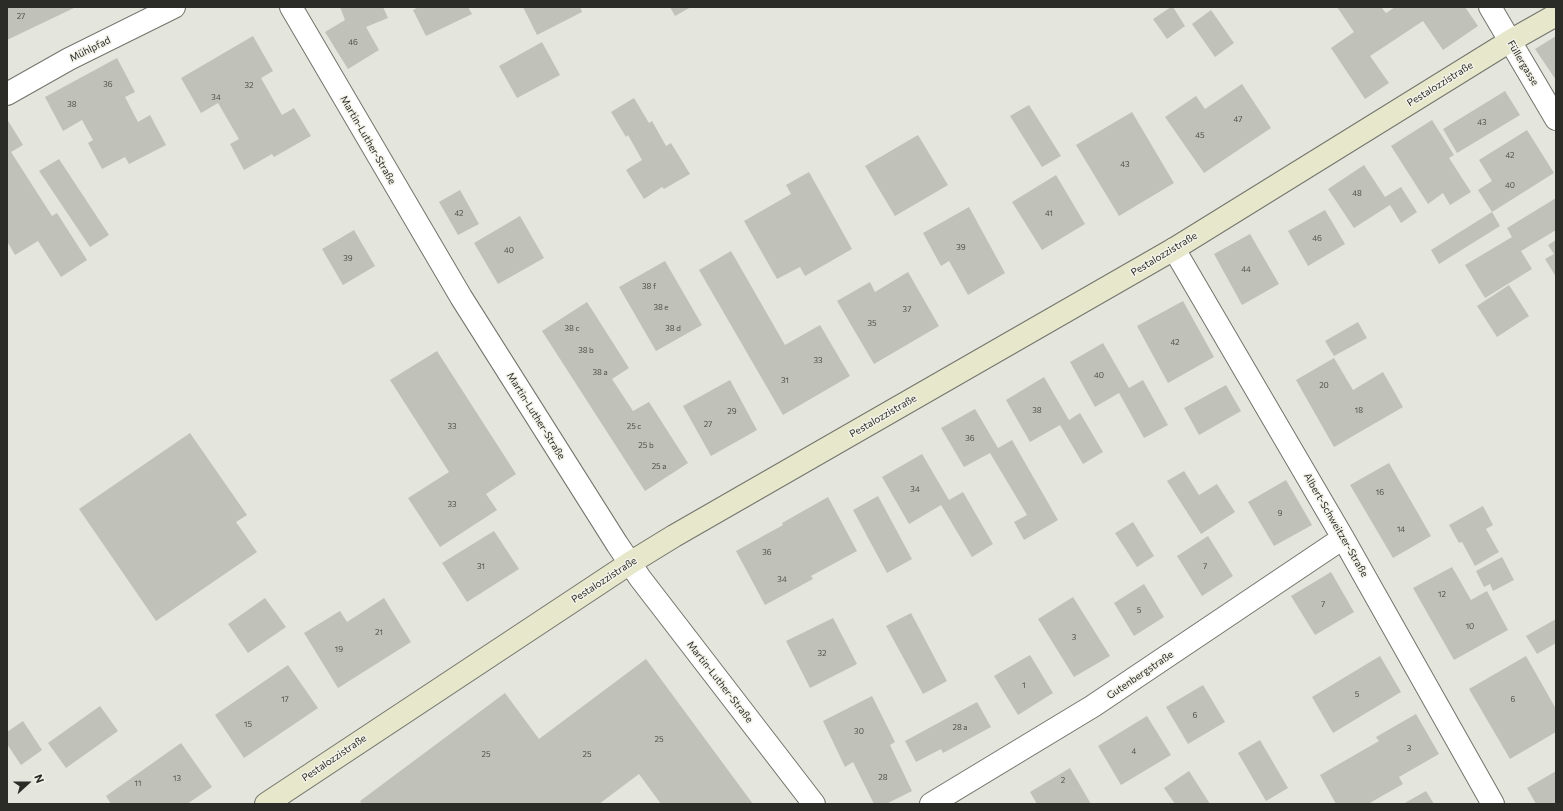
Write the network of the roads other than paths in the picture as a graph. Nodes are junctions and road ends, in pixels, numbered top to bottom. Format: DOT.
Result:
graph roads {
  1 [pos="174,7"];
  2 [pos="291,7"];
  3 [pos="1490,7"];
  4 [pos="1556,15"];
  5 [pos="1510,41"];
  6 [pos="7,94"];
  7 [pos="1556,119"];
  8 [pos="1174,249"];
  9 [pos="1343,538"];
  10 [pos="630,563"];
  11 [pos="266,804"];
  12 [pos="814,804"];
  13 [pos="931,804"];
  14 [pos="1493,804"];
  1 -- 6 [label="street, Mühlpfad"];
  2 -- 10 [label="street, Martin-Luther-Straße"];
  3 -- 5 [label="street, Füllergasse"];
  4 -- 5 [label="main road, Pestalozzistraße"];
  5 -- 7 [label="street, Füllergasse"];
  5 -- 8 [label="main road, Pestalozzistraße"];
  8 -- 9 [label="street, Albert-Schweitzer-Straße"];
  8 -- 10 [label="main road, Pestalozzistraße"];
  9 -- 13 [label="street, Gutenbergstraße"];
  9 -- 14 [label="street, Albert-Schweitzer-Straße"];
  10 -- 11 [label="main road, Pestalozzistraße"];
  10 -- 12 [label="street, Martin-Luther-Straße"];
}
